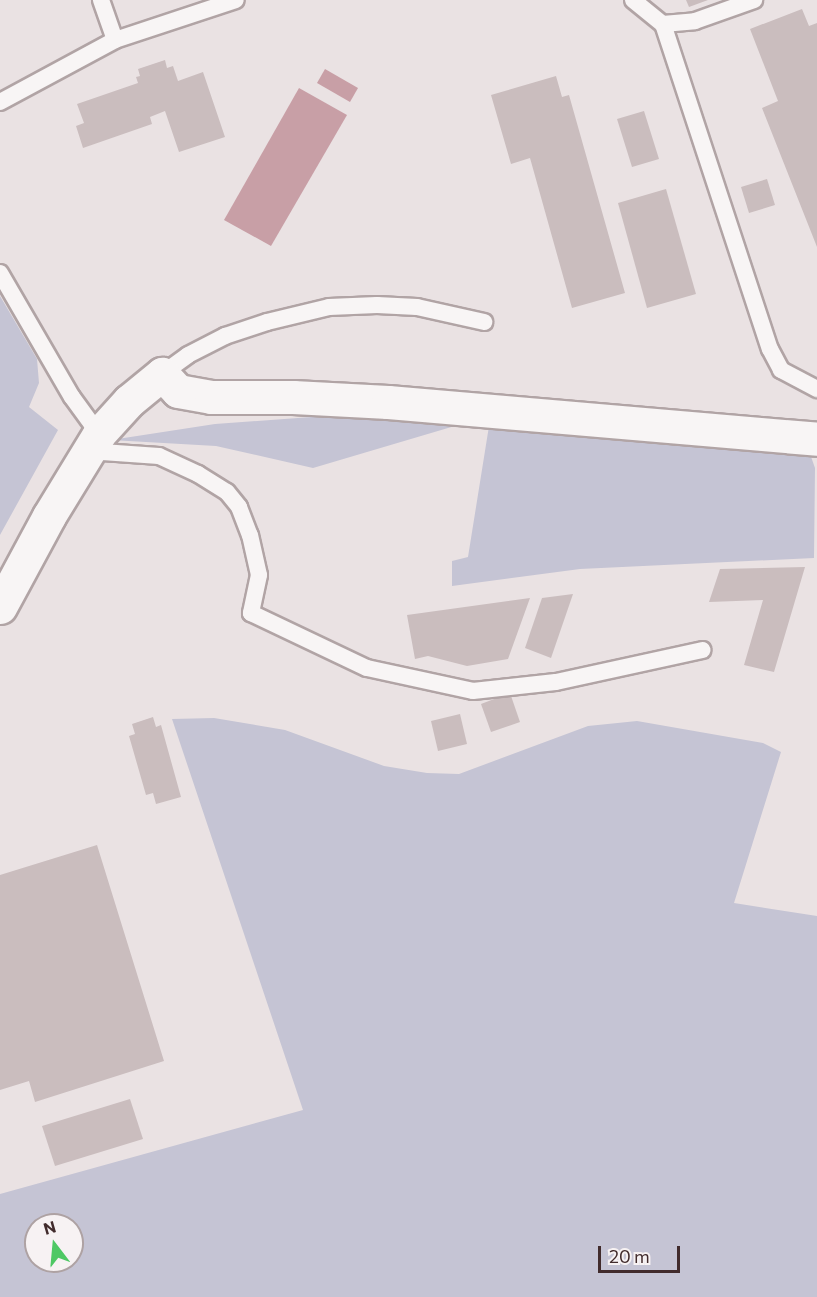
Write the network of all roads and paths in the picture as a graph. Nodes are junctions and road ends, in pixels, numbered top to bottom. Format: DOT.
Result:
graph roads {
  1 [pos="100,0"];
  2 [pos="236,0"];
  3 [pos="633,0"];
  4 [pos="754,0"];
  5 [pos="663,24"];
  6 [pos="115,40"];
  7 [pos="0,102"];
  8 [pos="0,273"];
  9 [pos="484,322"];
  10 [pos="162,374"];
  11 [pos="817,389"];
  12 [pos="817,439"];
  13 [pos="93,442"];
  14 [pos="0,608"];
  15 [pos="703,650"];
  1 -- 6 [label="lane"];
  2 -- 6 [label="lane"];
  3 -- 5 [label="lane"];
  4 -- 5 [label="lane"];
  5 -- 11 [label="lane"];
  6 -- 7 [label="lane"];
  8 -- 13 [label="lane"];
  9 -- 10 [label="lane"];
  10 -- 12 [label="street"];
  10 -- 13 [label="street"];
  13 -- 14 [label="street"];
  13 -- 15 [label="lane"];
}
